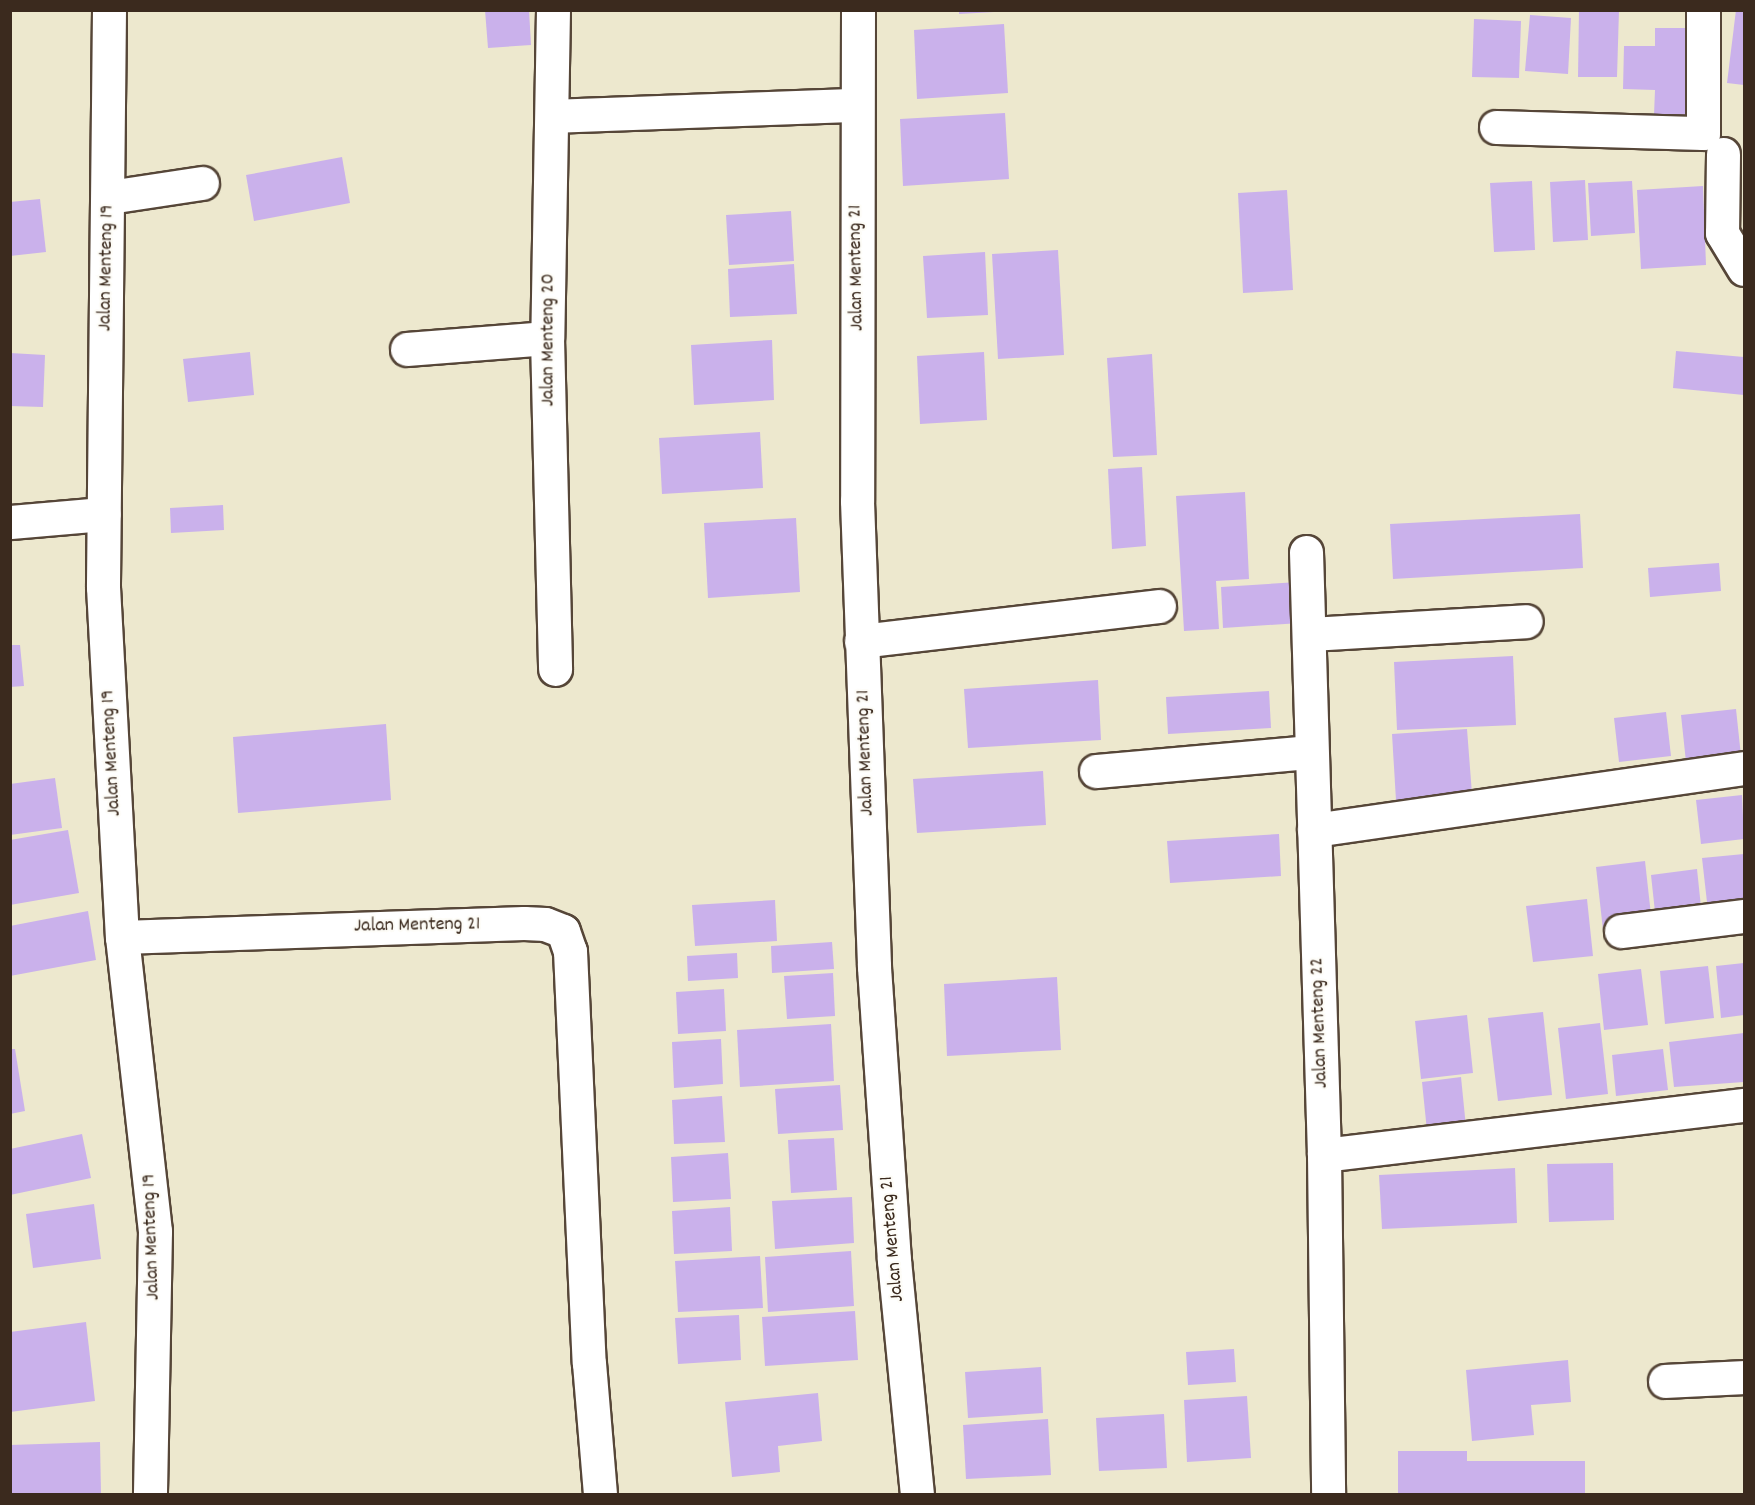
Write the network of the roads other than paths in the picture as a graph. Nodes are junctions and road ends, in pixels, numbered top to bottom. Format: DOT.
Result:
graph roads {
  1 [pos="109,10"];
  2 [pos="553,10"];
  3 [pos="858,10"];
  4 [pos="1703,10"];
  5 [pos="855,105"];
  6 [pos="553,116"];
  7 [pos="1496,127"];
  8 [pos="1723,148"];
  9 [pos="202,183"];
  10 [pos="109,197"];
  11 [pos="1744,269"];
  12 [pos="547,338"];
  13 [pos="407,349"];
  14 [pos="104,514"];
  15 [pos="10,522"];
  16 [pos="1306,552"];
  17 [pos="1159,606"];
  18 [pos="1526,621"];
  19 [pos="1310,634"];
  20 [pos="861,641"];
  21 [pos="555,669"];
  22 [pos="1311,752"];
  23 [pos="1744,768"];
  24 [pos="1096,771"];
  25 [pos="1314,830"];
  26 [pos="1744,916"];
  27 [pos="1621,931"];
  28 [pos="122,937"];
  29 [pos="1744,1105"];
  30 [pos="1324,1155"];
  31 [pos="1744,1377"];
  32 [pos="1665,1381"];
  33 [pos="150,1494"];
  34 [pos="600,1494"];
  35 [pos="917,1494"];
  36 [pos="1328,1494"];
  1 -- 10 [label="street, Jalan Menteng 19"];
  2 -- 6 [label="street, Jalan Menteng 20"];
  3 -- 5 [label="street, Jalan Menteng 21"];
  4 -- 8 [label="street"];
  5 -- 6 [label="street"];
  5 -- 20 [label="street, Jalan Menteng 21"];
  6 -- 12 [label="street, Jalan Menteng 20"];
  7 -- 8 [label="street"];
  8 -- 11 [label="street"];
  9 -- 10 [label="street"];
  10 -- 14 [label="street, Jalan Menteng 19"];
  12 -- 13 [label="street"];
  12 -- 21 [label="street, Jalan Menteng 20"];
  14 -- 15 [label="street"];
  14 -- 28 [label="street, Jalan Menteng 19"];
  16 -- 19 [label="street, Jalan Menteng 22"];
  17 -- 20 [label="street"];
  18 -- 19 [label="street"];
  19 -- 22 [label="street, Jalan Menteng 22"];
  20 -- 35 [label="street, Jalan Menteng 21"];
  22 -- 24 [label="street"];
  22 -- 25 [label="street, Jalan Menteng 22"];
  23 -- 25 [label="street"];
  25 -- 30 [label="street, Jalan Menteng 22"];
  26 -- 27 [label="street"];
  28 -- 33 [label="street, Jalan Menteng 19"];
  28 -- 34 [label="street, Jalan Menteng 21"];
  29 -- 30 [label="street"];
  30 -- 36 [label="street, Jalan Menteng 22"];
  31 -- 32 [label="street"];
}
